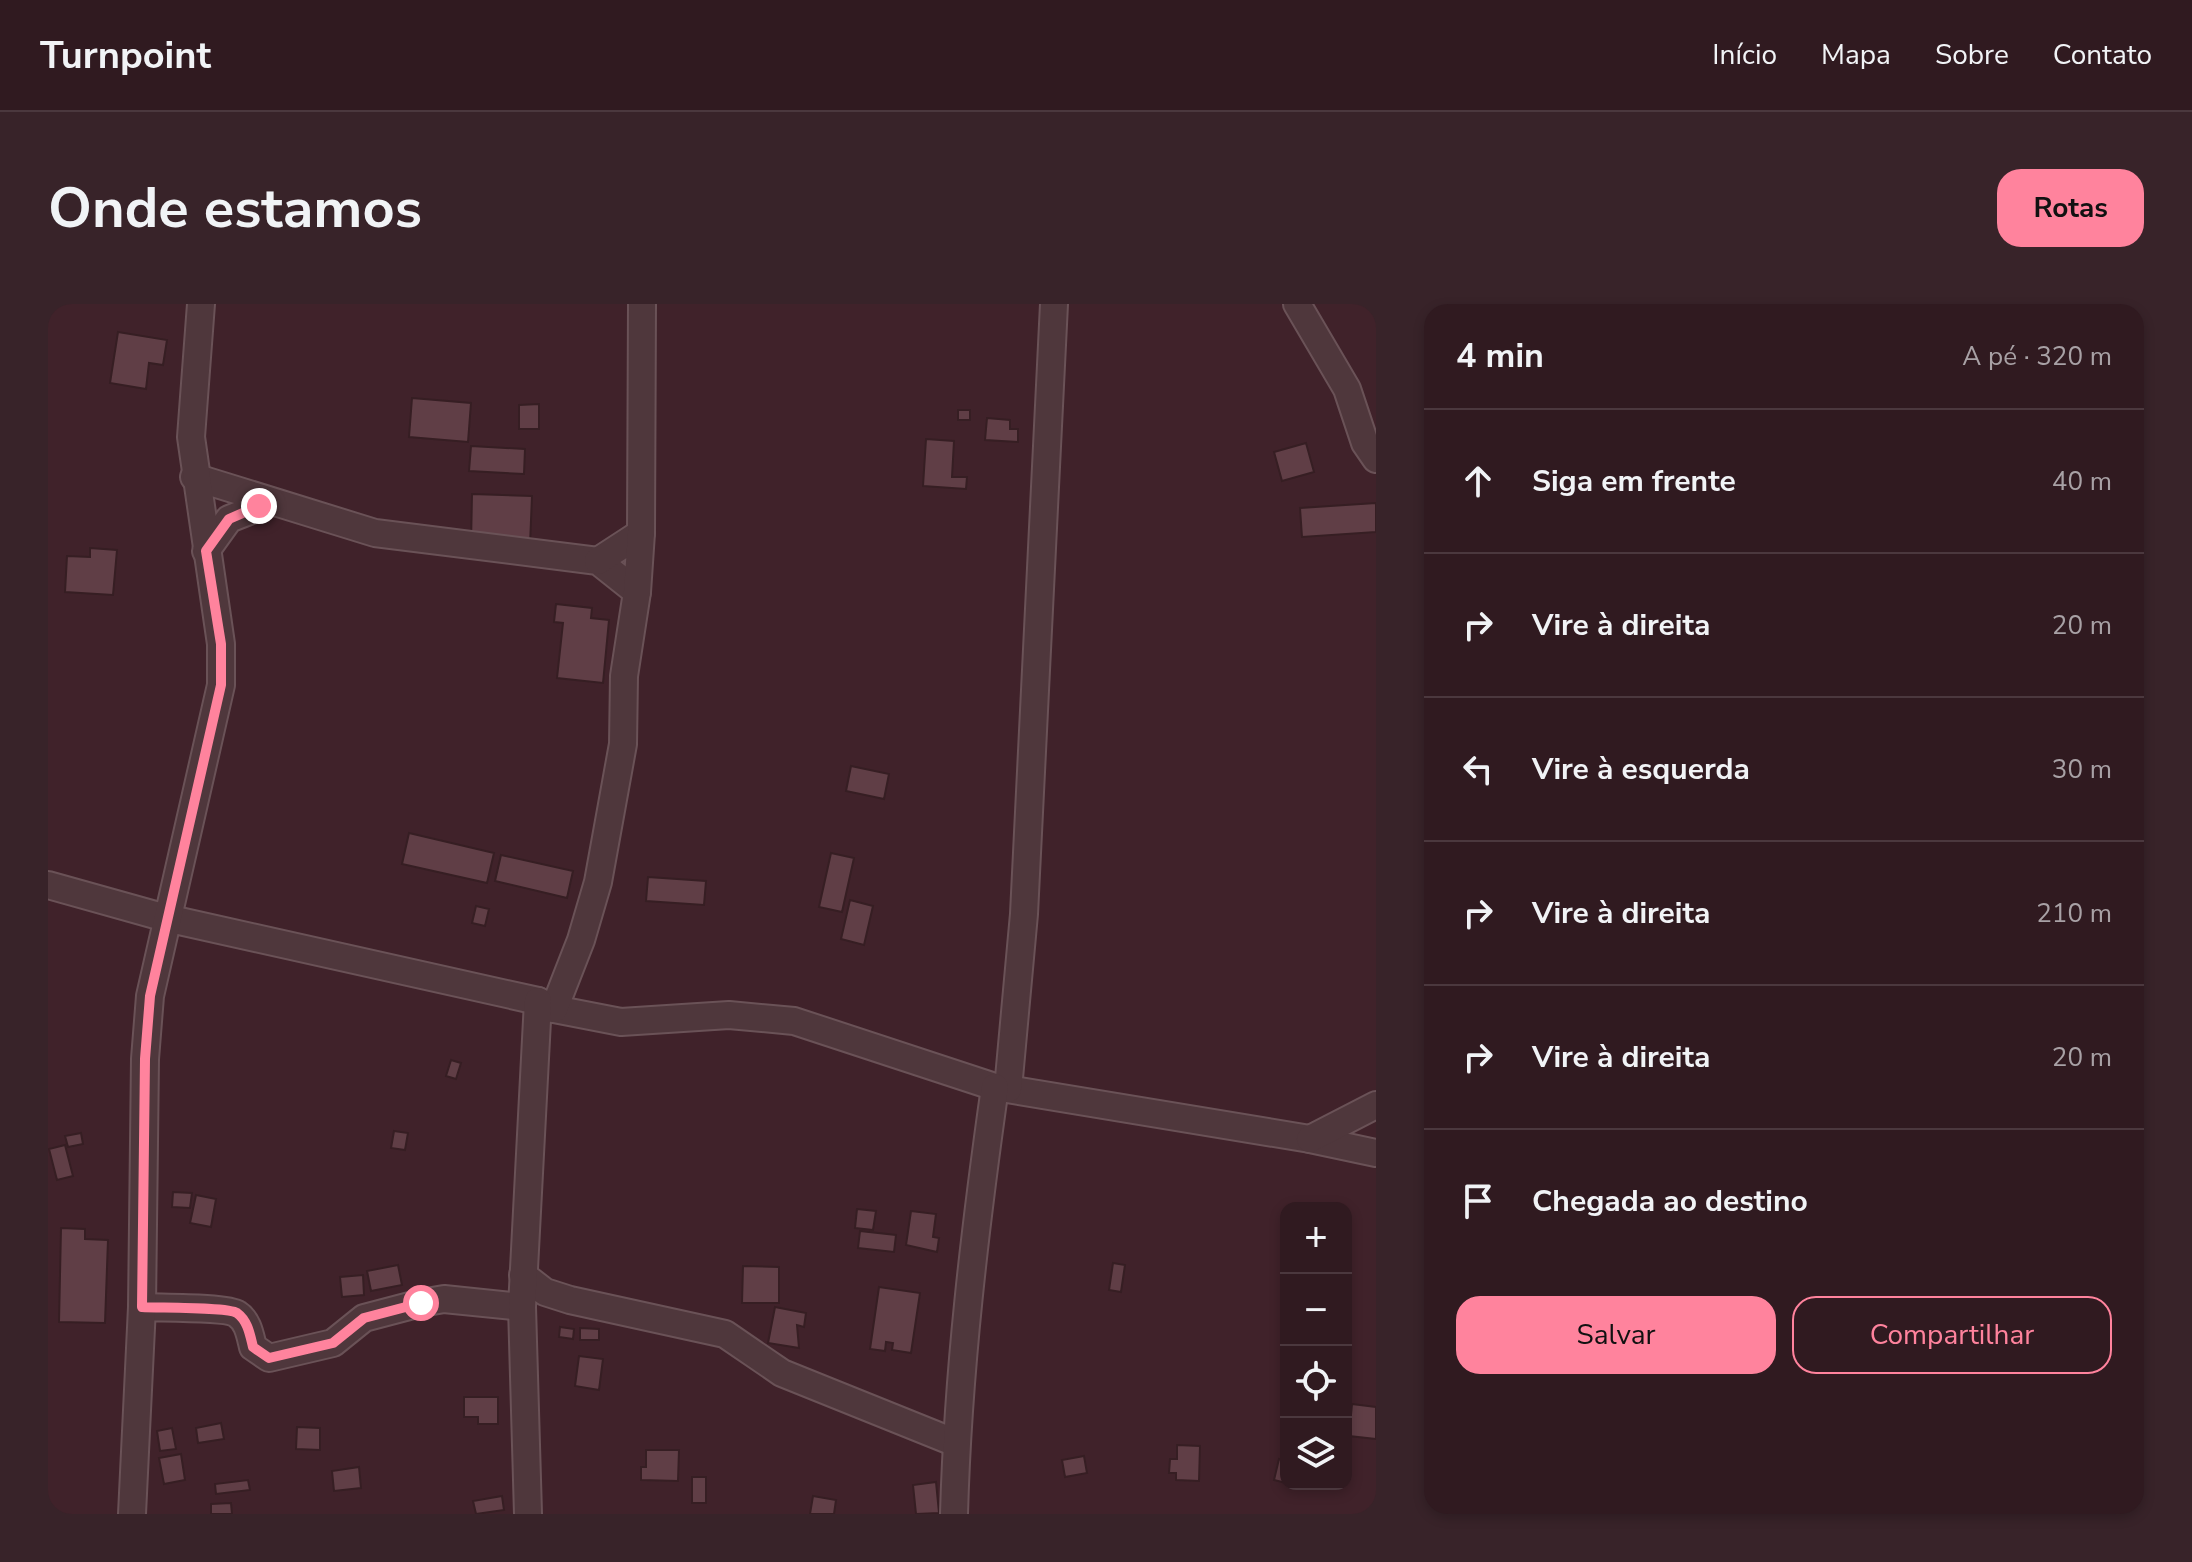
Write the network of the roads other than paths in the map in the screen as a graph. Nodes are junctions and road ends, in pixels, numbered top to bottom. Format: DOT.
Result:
graph roads {
  1 [pos="201,304"];
  2 [pos="642,304"];
  3 [pos="1054,304"];
  4 [pos="1297,304"];
  5 [pos="1376,459"];
  6 [pos="194,477"];
  7 [pos="272,502"];
  8 [pos="641,533"];
  9 [pos="206,551"];
  10 [pos="598,561"];
  11 [pos="637,592"];
  12 [pos="48,885"];
  13 [pos="166,918"];
  14 [pos="546,1005"];
  15 [pos="1002,1088"];
  16 [pos="1376,1105"];
  17 [pos="1310,1139"];
  18 [pos="1376,1153"];
  19 [pos="523,1275"];
  20 [pos="142,1307"];
  21 [pos="522,1307"];
  22 [pos="956,1443"];
  23 [pos="128,1509"];
  24 [pos="528,1514"];
  25 [pos="954,1514"];
  1 -- 6 [label="street"];
  2 -- 8 [label="street"];
  3 -- 15 [label="street"];
  4 -- 5 [label="street"];
  6 -- 7 [label="street"];
  6 -- 9 [label="street"];
  7 -- 9 [label="street"];
  7 -- 10 [label="street"];
  8 -- 10 [label="street"];
  8 -- 11 [label="street"];
  9 -- 13 [label="street"];
  10 -- 11 [label="street"];
  11 -- 14 [label="street"];
  12 -- 13 [label="street"];
  13 -- 14 [label="street"];
  13 -- 20 [label="street"];
  14 -- 15 [label="street"];
  14 -- 19 [label="street"];
  15 -- 17 [label="street"];
  15 -- 22 [label="street"];
  16 -- 17 [label="street"];
  17 -- 18 [label="street"];
  19 -- 21 [label="street"];
  19 -- 22 [label="street"];
  20 -- 21 [label="street"];
  20 -- 23 [label="street"];
  21 -- 24 [label="street"];
  22 -- 25 [label="street"];
}
